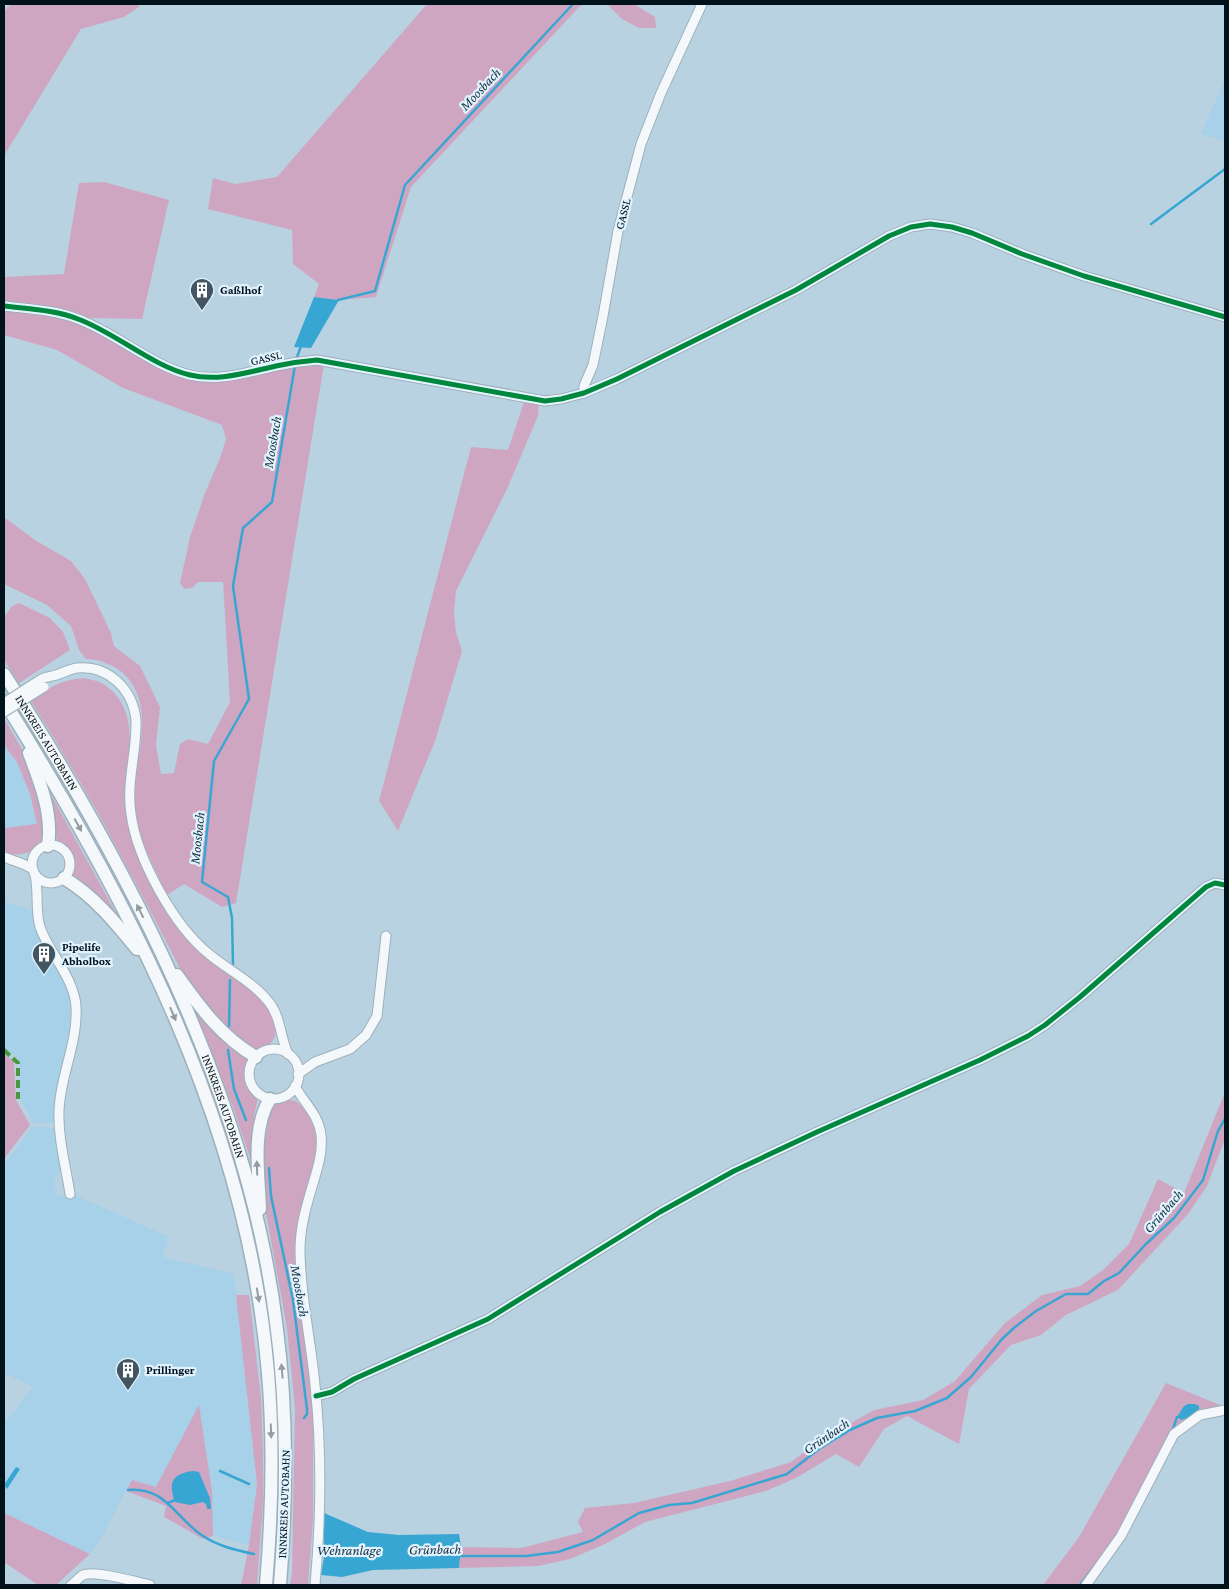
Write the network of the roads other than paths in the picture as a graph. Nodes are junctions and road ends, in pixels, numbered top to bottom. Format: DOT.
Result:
graph roads {
  1 [pos="702,4"];
  2 [pos="4,306"];
  3 [pos="1225,317"];
  4 [pos="584,393"];
  5 [pos="4,674"];
  6 [pos="42,683"];
  7 [pos="4,702"];
  8 [pos="4,712"];
  9 [pos="21,729"];
  10 [pos="48,846"];
  11 [pos="7,858"];
  12 [pos="33,858"];
  13 [pos="34,872"];
  14 [pos="64,878"];
  15 [pos="51,883"];
  16 [pos="1225,885"];
  17 [pos="38,902"];
  18 [pos="386,936"];
  19 [pos="162,955"];
  20 [pos="153,970"];
  21 [pos="280,1033"];
  22 [pos="272,1050"];
  23 [pos="256,1057"];
  24 [pos="290,1057"];
  25 [pos="315,1062"];
  26 [pos="298,1074"];
  27 [pos="296,1086"];
  28 [pos="285,1096"];
  29 [pos="270,1099"];
  30 [pos="304,1102"];
  31 [pos="70,1194"];
  32 [pos="260,1234"];
  33 [pos="316,1396"];
  34 [pos="1225,1410"];
  35 [pos="71,1585"];
  36 [pos="150,1585"];
  37 [pos="266,1585"];
  38 [pos="280,1585"];
  39 [pos="315,1585"];
  40 [pos="1086,1585"];
  1 -- 4 [label="street, GASSL"];
  2 -- 4 [label="street, GASSL"];
  3 -- 4 [label="street, GASSL"];
  19 -- 5 [label="highway, INNKREIS AUTOBAHN, one-way"];
  6 -- 7 [label="street, bridge"];
  6 -- 8 [label="street, bridge"];
  6 -- 21 [label="street"];
  7 -- 9 [label="highway, INNKREIS AUTOBAHN"];
  9 -- 10 [label="highway"];
  9 -- 20 [label="highway, INNKREIS AUTOBAHN, one-way"];
  10 -- 12 [label="street"];
  10 -- 14 [label="street"];
  11 -- 12 [label="street"];
  11 -- 13 [label="street"];
  12 -- 13 [label="street"];
  13 -- 15 [label="street"];
  13 -- 17 [label="street"];
  14 -- 15 [label="street"];
  14 -- 20 [label="highway"];
  15 -- 17 [label="street"];
  16 -- 33 [label="street"];
  17 -- 31 [label="street"];
  18 -- 25 [label="street"];
  19 -- 23 [label="highway"];
  19 -- 32 [label="highway, INNKREIS AUTOBAHN"];
  20 -- 37 [label="highway, INNKREIS AUTOBAHN, one-way"];
  21 -- 22 [label="street"];
  21 -- 24 [label="street"];
  22 -- 23 [label="street"];
  22 -- 24 [label="street"];
  23 -- 29 [label="street"];
  24 -- 25 [label="street"];
  24 -- 26 [label="street"];
  25 -- 26 [label="street"];
  26 -- 27 [label="street"];
  27 -- 28 [label="street"];
  27 -- 30 [label="street"];
  28 -- 29 [label="street"];
  28 -- 30 [label="street"];
  32 -- 29 [label="highway, one-way"];
  30 -- 33 [label="street"];
  38 -- 32 [label="highway, INNKREIS AUTOBAHN, one-way"];
  33 -- 39 [label="street"];
  34 -- 40 [label="street"];
  35 -- 36 [label="street"];
}
